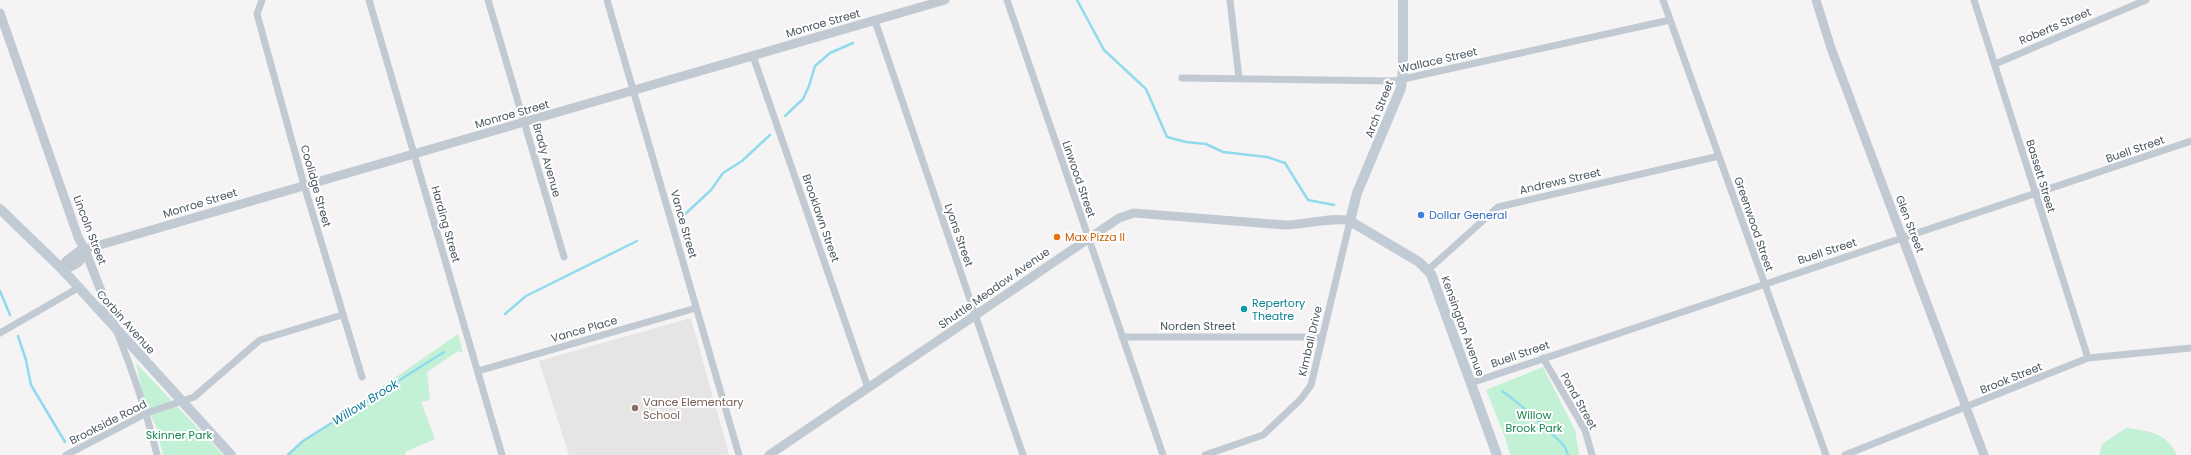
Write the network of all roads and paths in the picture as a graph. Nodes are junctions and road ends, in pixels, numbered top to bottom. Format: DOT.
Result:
graph roads {
  1 [pos="262,0"];
  2 [pos="369,0"];
  3 [pos="488,0"];
  4 [pos="607,0"];
  5 [pos="945,0"];
  6 [pos="1007,0"];
  7 [pos="1230,0"];
  8 [pos="1403,0"];
  9 [pos="1663,0"];
  10 [pos="1816,0"];
  11 [pos="1974,0"];
  12 [pos="2146,0"];
  13 [pos="0,13"];
  14 [pos="1670,20"];
  15 [pos="875,21"];
  16 [pos="753,56"];
  17 [pos="1994,64"];
  18 [pos="1182,78"];
  19 [pos="1239,78"];
  20 [pos="1403,80"];
  21 [pos="634,91"];
  22 [pos="525,123"];
  23 [pos="2191,141"];
  24 [pos="414,154"];
  25 [pos="1719,156"];
  26 [pos="304,185"];
  27 [pos="2035,195"];
  28 [pos="0,209"];
  29 [pos="1350,221"];
  30 [pos="1088,238"];
  31 [pos="1903,238"];
  32 [pos="85,250"];
  33 [pos="564,257"];
  34 [pos="62,269"];
  35 [pos="1428,270"];
  36 [pos="1763,283"];
  37 [pos="78,288"];
  38 [pos="696,308"];
  39 [pos="342,316"];
  40 [pos="975,317"];
  41 [pos="116,329"];
  42 [pos="0,333"];
  43 [pos="1122,337"];
  44 [pos="1322,337"];
  45 [pos="2191,348"];
  46 [pos="1543,358"];
  47 [pos="2088,358"];
  48 [pos="478,371"];
  49 [pos="362,377"];
  50 [pos="1471,383"];
  51 [pos="868,388"];
  52 [pos="182,401"];
  53 [pos="1966,407"];
  54 [pos="147,413"];
  55 [pos="66,455"];
  56 [pos="157,455"];
  57 [pos="231,455"];
  58 [pos="502,455"];
  59 [pos="739,455"];
  60 [pos="770,455"];
  61 [pos="1023,455"];
  62 [pos="1164,455"];
  63 [pos="1205,455"];
  64 [pos="1497,455"];
  65 [pos="1592,455"];
  66 [pos="1826,455"];
  67 [pos="1845,455"];
  68 [pos="1984,455"];
  1 -- 26 [label="street, Coolidge Street"];
  2 -- 24 [label="street, Harding Street"];
  3 -- 22 [label="street, Brady Avenue"];
  4 -- 21 [label="street, Vance Street"];
  5 -- 15 [label="street, Monroe Street"];
  6 -- 30 [label="street, Linwood Street"];
  7 -- 19 [label="street"];
  8 -- 20 [label="main road, Arch Street"];
  9 -- 14 [label="street, Greenwood Street"];
  10 -- 31 [label="street, Glen Street"];
  11 -- 17 [label="street, Bassett Street"];
  12 -- 17 [label="street, Roberts Street"];
  13 -- 32 [label="street, Lincoln Street"];
  14 -- 20 [label="street, Wallace Street"];
  14 -- 25 [label="street, Greenwood Street"];
  15 -- 16 [label="street, Monroe Street"];
  15 -- 40 [label="street, Lyons Street"];
  16 -- 21 [label="street, Monroe Street"];
  16 -- 51 [label="street, Brooklawn Street"];
  17 -- 27 [label="street, Bassett Street"];
  18 -- 19 [label="street, Wallace Street"];
  19 -- 20 [label="street, Wallace Street"];
  20 -- 29 [label="main road, Arch Street"];
  21 -- 22 [label="street, Monroe Street"];
  21 -- 38 [label="street, Vance Street"];
  22 -- 24 [label="street, Monroe Street"];
  22 -- 33 [label="street, Brady Avenue"];
  23 -- 27 [label="street, Buell Street"];
  24 -- 26 [label="street, Monroe Street"];
  24 -- 48 [label="street, Harding Street"];
  25 -- 35 [label="street, Andrews Street"];
  25 -- 36 [label="street, Greenwood Street"];
  26 -- 32 [label="street, Monroe Street"];
  26 -- 39 [label="street, Coolidge Street"];
  27 -- 31 [label="street, Buell Street"];
  27 -- 47 [label="street, Bassett Street"];
  28 -- 34 [label="main road, Corbin Avenue"];
  29 -- 30 [label="street, Shuttle Meadow Avenue"];
  29 -- 35 [label="main road, Kensington Avenue"];
  29 -- 44 [label="street, Kimball Drive"];
  30 -- 40 [label="street, Shuttle Meadow Avenue"];
  30 -- 43 [label="street, Linwood Street"];
  31 -- 36 [label="street, Buell Street"];
  31 -- 53 [label="street, Glen Street"];
  32 -- 34 [label="street"];
  32 -- 41 [label="street, Lincoln Street"];
  34 -- 37 [label="main road, Corbin Avenue"];
  35 -- 50 [label="main road, Kensington Avenue"];
  36 -- 46 [label="street, Buell Street"];
  36 -- 66 [label="street, Greenwood Street"];
  37 -- 41 [label="main road, Corbin Avenue"];
  37 -- 42 [label="street"];
  38 -- 48 [label="street, Vance Place"];
  38 -- 59 [label="street, Vance Street"];
  39 -- 49 [label="street, Coolidge Street"];
  39 -- 52 [label="street, Brookside Road"];
  40 -- 51 [label="street, Shuttle Meadow Avenue"];
  40 -- 61 [label="street, Lyons Street"];
  41 -- 52 [label="main road, Corbin Avenue"];
  41 -- 54 [label="street, Lincoln Street"];
  43 -- 44 [label="street, Norden Street"];
  43 -- 62 [label="street, Linwood Street"];
  44 -- 63 [label="street, Kimball Drive"];
  45 -- 47 [label="street, Brook Street"];
  46 -- 50 [label="street, Buell Street"];
  46 -- 65 [label="street, Pond Street"];
  47 -- 53 [label="street, Brook Street"];
  48 -- 58 [label="street, Harding Street"];
  50 -- 64 [label="main road, Kensington Avenue"];
  51 -- 60 [label="street, Shuttle Meadow Avenue"];
  52 -- 54 [label="street, Brookside Road"];
  52 -- 57 [label="main road, Corbin Avenue"];
  53 -- 67 [label="street, Brook Street"];
  53 -- 68 [label="street, Glen Street"];
  54 -- 55 [label="street, Brookside Road"];
  54 -- 56 [label="street, Lincoln Street"];
}
